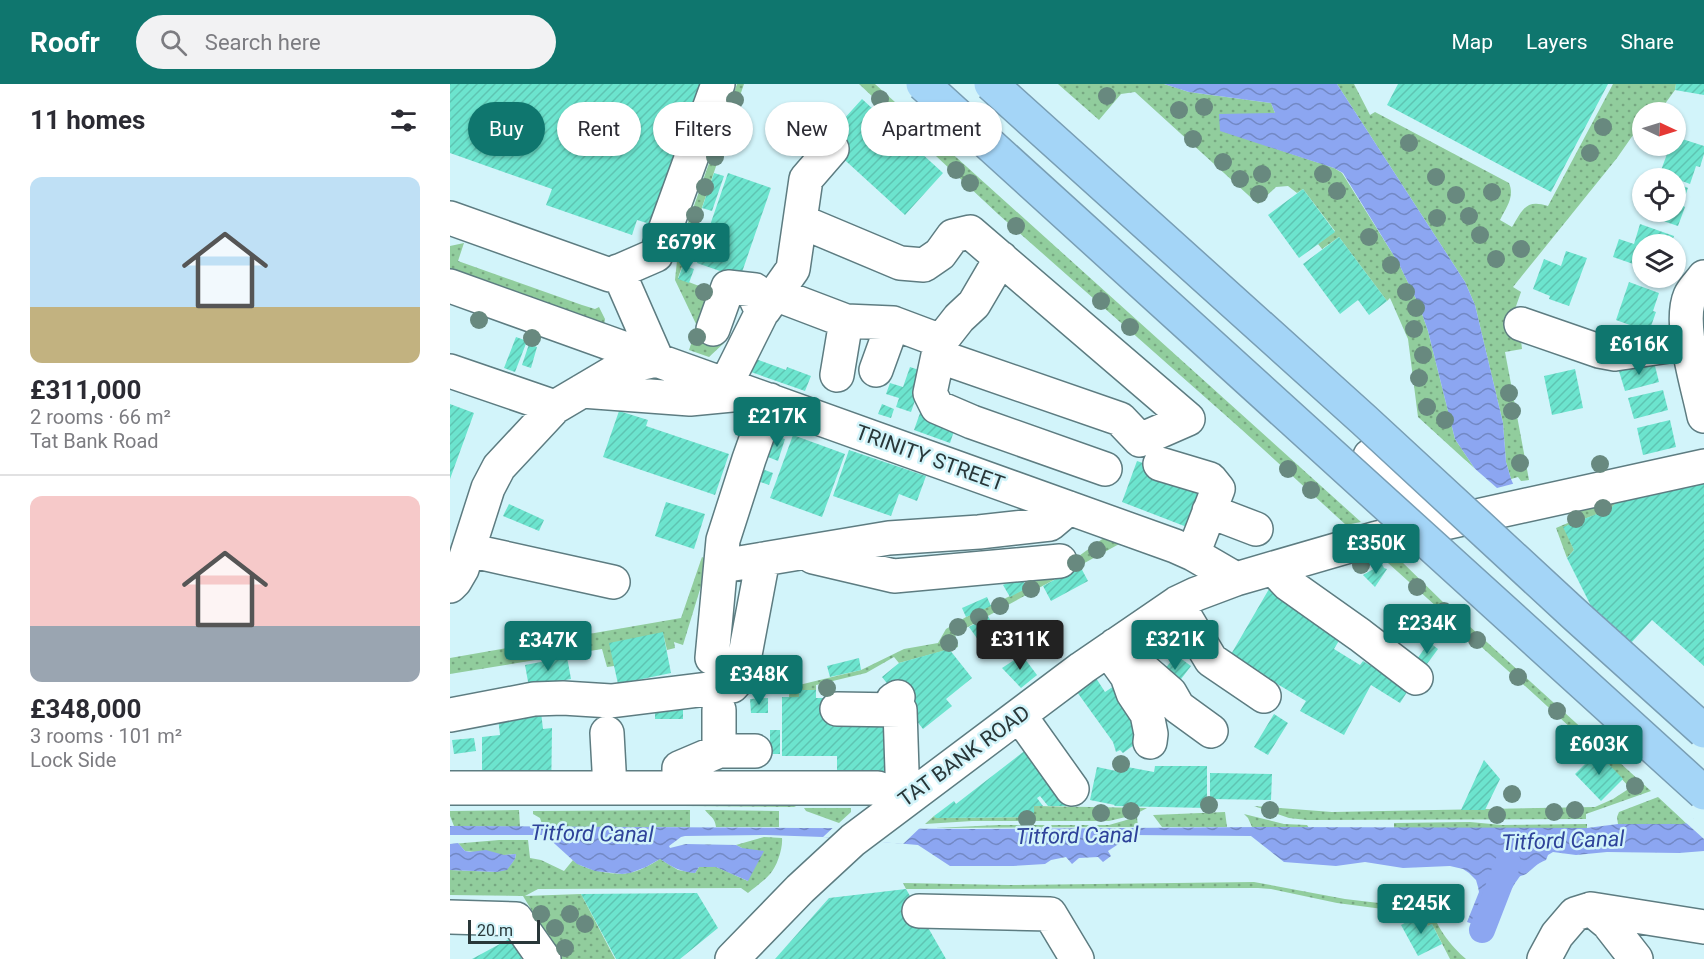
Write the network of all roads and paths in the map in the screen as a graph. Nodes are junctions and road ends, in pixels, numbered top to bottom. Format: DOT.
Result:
graph roads {
  1 [pos="718,84"];
  2 [pos="923,84"];
  3 [pos="991,84"];
  4 [pos="826,156"];
  5 [pos="450,218"];
  6 [pos="800,221"];
  7 [pos="1000,258"];
  8 [pos="618,271"];
  9 [pos="1704,277"];
  10 [pos="450,286"];
  11 [pos="769,303"];
  12 [pos="846,321"];
  13 [pos="893,323"];
  14 [pos="1521,324"];
  15 [pos="713,329"];
  16 [pos="1689,343"];
  17 [pos="940,348"];
  18 [pos="657,360"];
  19 [pos="450,370"];
  20 [pos="876,370"];
  21 [pos="837,375"];
  22 [pos="748,392"];
  23 [pos="569,399"];
  24 [pos="1704,416"];
  25 [pos="1370,456"];
  26 [pos="1704,466"];
  27 [pos="1105,469"];
  28 [pos="1176,473"];
  29 [pos="1069,508"];
  30 [pos="1209,511"];
  31 [pos="1427,526"];
  32 [pos="1256,529"];
  33 [pos="468,550"];
  34 [pos="798,554"];
  35 [pos="1193,554"];
  36 [pos="763,559"];
  37 [pos="1060,561"];
  38 [pos="722,566"];
  39 [pos="1274,569"];
  40 [pos="1236,579"];
  41 [pos="613,582"];
  42 [pos="450,586"];
  43 [pos="1177,603"];
  44 [pos="1111,647"];
  45 [pos="712,658"];
  46 [pos="1416,678"];
  47 [pos="1264,696"];
  48 [pos="719,710"];
  49 [pos="846,713"];
  50 [pos="450,715"];
  51 [pos="1020,716"];
  52 [pos="1210,731"];
  53 [pos="1704,731"];
  54 [pos="607,733"];
  55 [pos="1150,742"];
  56 [pos="719,751"];
  57 [pos="755,751"];
  58 [pos="450,788"];
  59 [pos="610,788"];
  60 [pos="680,788"];
  61 [pos="1072,789"];
  62 [pos="1704,793"];
  63 [pos="903,801"];
  64 [pos="1591,909"];
  65 [pos="919,911"];
  66 [pos="450,916"];
  67 [pos="1704,927"];
  68 [pos="544,959"];
  69 [pos="732,959"];
  70 [pos="1077,959"];
  71 [pos="1544,959"];
  72 [pos="1636,959"];
  1 -- 8 [label="street"];
  2 -- 62 [label="highway, bridge"];
  3 -- 53 [label="highway, bridge"];
  4 -- 6 [label="street"];
  5 -- 8 [label="street"];
  6 -- 7 [label="street"];
  6 -- 11 [label="street"];
  7 -- 17 [label="street"];
  7 -- 17 [label="street"];
  8 -- 18 [label="street"];
  9 -- 16 [label="street"];
  10 -- 18 [label="street, TRINITY STREET"];
  11 -- 12 [label="street"];
  11 -- 15 [label="street"];
  11 -- 22 [label="street"];
  12 -- 13 [label="street"];
  12 -- 21 [label="street"];
  13 -- 17 [label="street"];
  13 -- 20 [label="street"];
  14 -- 16 [label="street"];
  16 -- 24 [label="street"];
  17 -- 27 [label="street"];
  18 -- 22 [label="street, TRINITY STREET"];
  18 -- 23 [label="street"];
  19 -- 23 [label="street"];
  22 -- 23 [label="street"];
  22 -- 29 [label="street, TRINITY STREET"];
  22 -- 38 [label="street"];
  23 -- 33 [label="street"];
  25 -- 31 [label="street"];
  26 -- 31 [label="street, TAT BANK ROAD"];
  28 -- 30 [label="street"];
  29 -- 34 [label="street"];
  29 -- 35 [label="street, TRINITY STREET"];
  30 -- 32 [label="street"];
  30 -- 35 [label="street"];
  31 -- 39 [label="street, TAT BANK ROAD"];
  33 -- 41 [label="street"];
  33 -- 42 [label="street"];
  34 -- 36 [label="street"];
  34 -- 37 [label="street"];
  35 -- 40 [label="street, TRINITY STREET"];
  36 -- 38 [label="street"];
  36 -- 50 [label="street"];
  38 -- 45 [label="street"];
  39 -- 40 [label="street, TAT BANK ROAD"];
  39 -- 46 [label="street"];
  40 -- 43 [label="street, TAT BANK ROAD"];
  43 -- 44 [label="street, TAT BANK ROAD"];
  43 -- 47 [label="street"];
  44 -- 51 [label="street, TAT BANK ROAD"];
  44 -- 52 [label="street"];
  44 -- 55 [label="street"];
  48 -- 56 [label="street"];
  49 -- 63 [label="street"];
  51 -- 61 [label="street"];
  51 -- 63 [label="street, TAT BANK ROAD"];
  54 -- 59 [label="street"];
  56 -- 57 [label="street"];
  56 -- 60 [label="street"];
  58 -- 59 [label="street"];
  59 -- 60 [label="street"];
  60 -- 63 [label="street"];
  63 -- 69 [label="street, TAT BANK ROAD"];
  64 -- 67 [label="street"];
  64 -- 71 [label="street"];
  64 -- 72 [label="street"];
  65 -- 70 [label="street"];
  66 -- 68 [label="street"];
}
